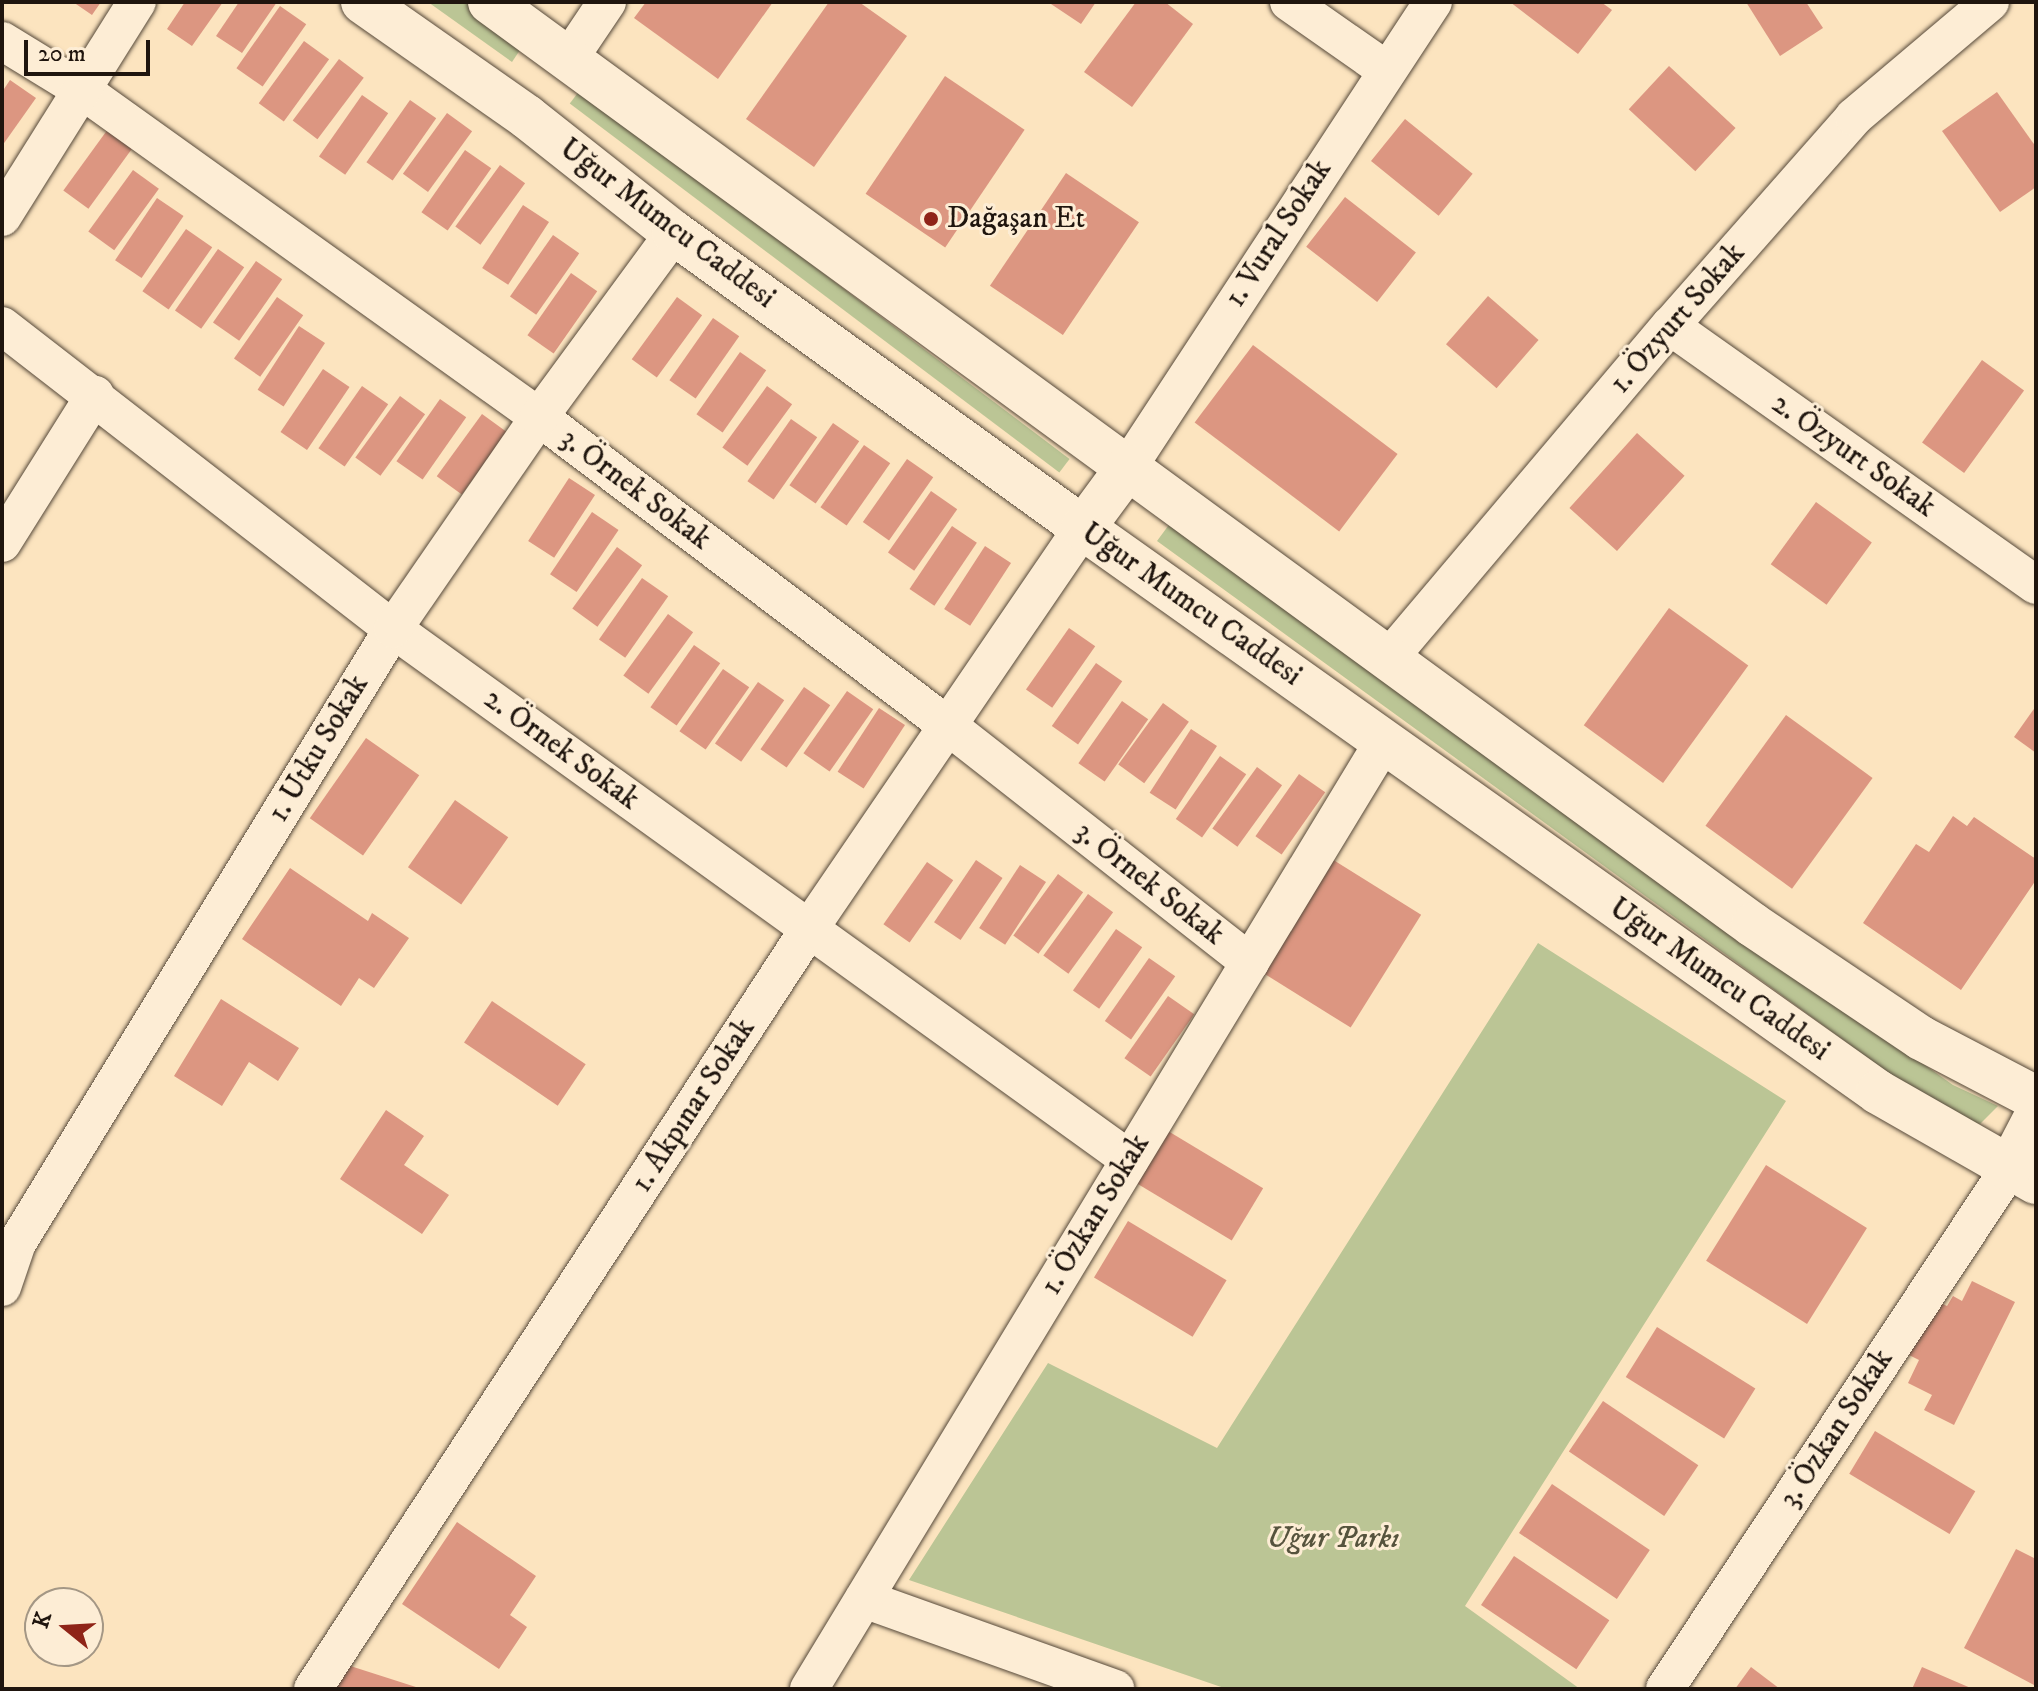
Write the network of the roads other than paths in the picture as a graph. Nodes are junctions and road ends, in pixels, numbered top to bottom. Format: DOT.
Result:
graph roads {
  1 [pos="137,2"];
  2 [pos="363,2"];
  3 [pos="490,2"];
  4 [pos="607,2"];
  5 [pos="1289,2"];
  6 [pos="1433,2"];
  7 [pos="1990,2"];
  8 [pos="2,41"];
  9 [pos="568,60"];
  10 [pos="1386,70"];
  11 [pos="82,90"];
  12 [pos="527,117"];
  13 [pos="2,217"];
  14 [pos="674,233"];
  15 [pos="2,326"];
  16 [pos="1670,326"];
  17 [pos="95,395"];
  18 [pos="539,417"];
  19 [pos="1128,467"];
  20 [pos="1083,528"];
  21 [pos="2,543"];
  22 [pos="2036,585"];
  23 [pos="393,629"];
  24 [pos="1389,658"];
  25 [pos="947,725"];
  26 [pos="1384,741"];
  27 [pos="809,929"];
  28 [pos="1250,963"];
  29 [pos="2036,1098"];
  30 [pos="2036,1117"];
  31 [pos="1130,1160"];
  32 [pos="2022,1176"];
  33 [pos="10,1238"];
  34 [pos="2,1287"];
  35 [pos="864,1599"];
  36 [pos="313,1689"];
  37 [pos="809,1689"];
  38 [pos="1115,1689"];
  39 [pos="1665,1689"];
  1 -- 11 [label="street"];
  2 -- 12 [label="street, Uğur Mumcu Caddesi"];
  3 -- 9 [label="street"];
  4 -- 9 [label="street"];
  5 -- 10 [label="street"];
  6 -- 10 [label="street, 1. Vural Sokak"];
  7 -- 16 [label="street, 1. Özyurt Sokak"];
  8 -- 11 [label="street, 3. Örnek Sokak"];
  9 -- 12 [label="street"];
  9 -- 19 [label="street"];
  10 -- 19 [label="street, 1. Vural Sokak"];
  11 -- 13 [label="street"];
  11 -- 18 [label="street, 3. Örnek Sokak"];
  12 -- 14 [label="street, Uğur Mumcu Caddesi"];
  14 -- 18 [label="street, 1. Utku Sokak"];
  14 -- 20 [label="street, Uğur Mumcu Caddesi"];
  15 -- 17 [label="street, 2. Örnek Sokak"];
  16 -- 22 [label="street, 2. Özyurt Sokak"];
  16 -- 24 [label="street, 1. Özyurt Sokak"];
  17 -- 21 [label="street"];
  17 -- 23 [label="street, 2. Örnek Sokak"];
  18 -- 23 [label="street, 1. Utku Sokak"];
  18 -- 25 [label="street, 3. Örnek Sokak"];
  19 -- 20 [label="street"];
  19 -- 24 [label="street"];
  20 -- 25 [label="street, 1. Akpınar Sokak"];
  20 -- 26 [label="street, Uğur Mumcu Caddesi"];
  23 -- 27 [label="street, 2. Örnek Sokak"];
  23 -- 33 [label="street, 1. Utku Sokak"];
  24 -- 29 [label="street"];
  25 -- 27 [label="street, 1. Akpınar Sokak"];
  25 -- 28 [label="street, 3. Örnek Sokak"];
  26 -- 28 [label="street, 1. Özkan Sokak"];
  26 -- 32 [label="street, Uğur Mumcu Caddesi"];
  27 -- 31 [label="street, 2. Örnek Sokak"];
  27 -- 36 [label="street, 1. Akpınar Sokak"];
  28 -- 31 [label="street, 1. Özkan Sokak"];
  30 -- 32 [label="street"];
  31 -- 35 [label="street, 1. Özkan Sokak"];
  32 -- 39 [label="street, 3. Özkan Sokak"];
  33 -- 34 [label="street, 1. Utku Sokak"];
  35 -- 37 [label="street, 1. Özkan Sokak"];
  35 -- 38 [label="street"];
}
